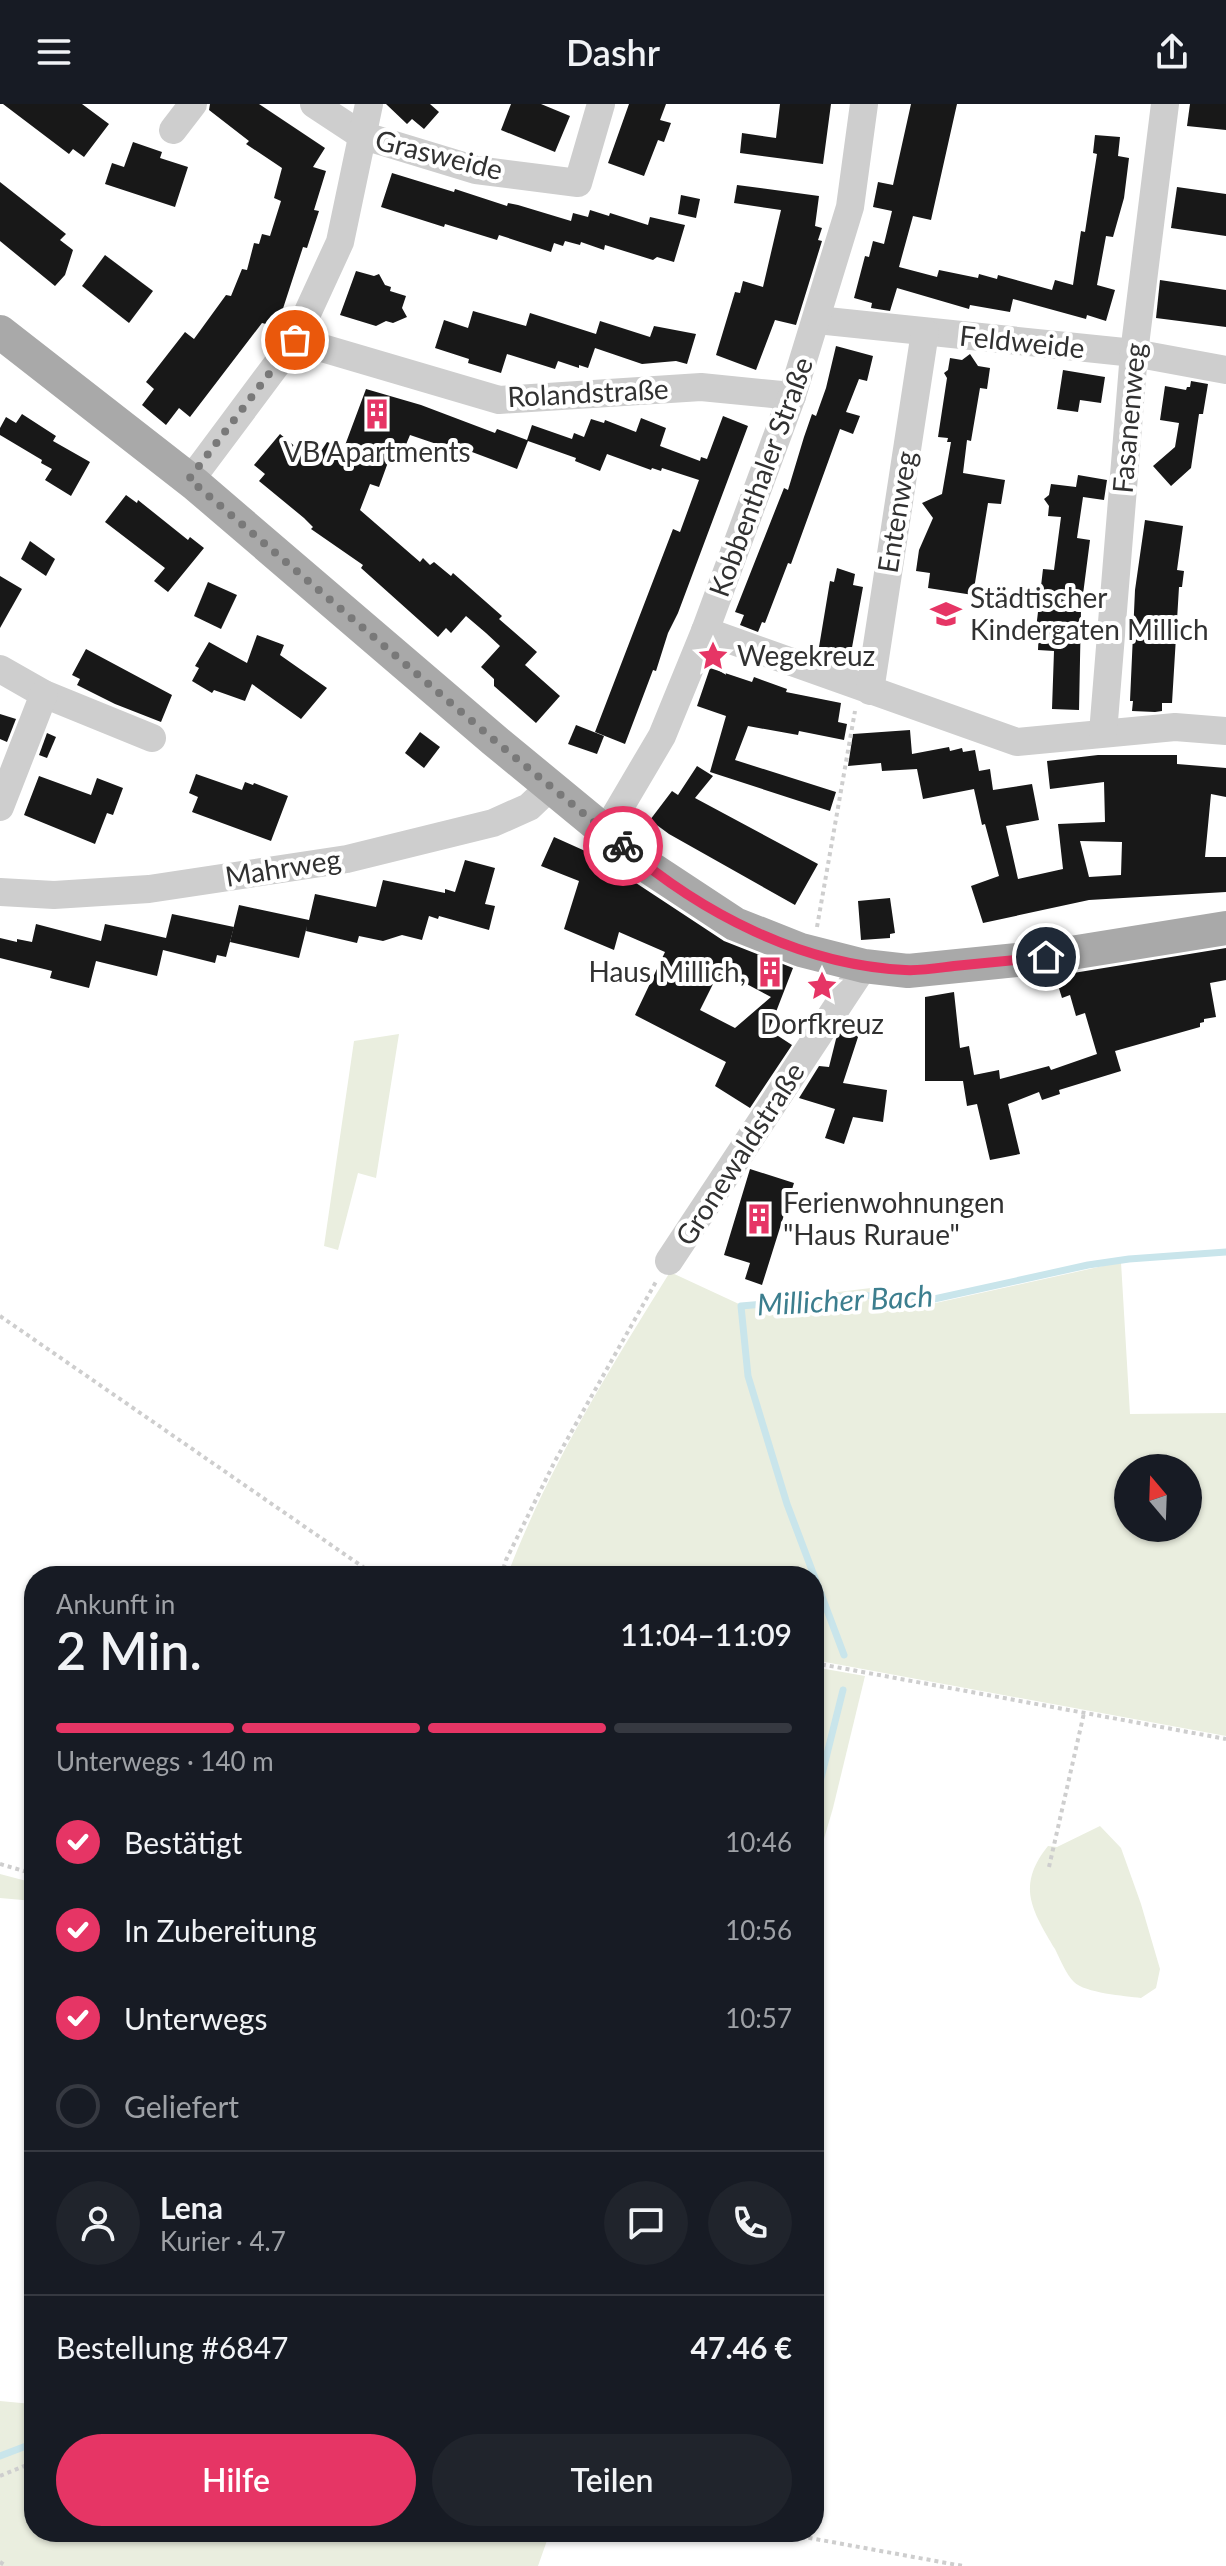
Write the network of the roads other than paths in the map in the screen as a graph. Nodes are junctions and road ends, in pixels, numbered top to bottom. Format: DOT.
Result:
graph roads {
  1 [pos="193,104"];
  2 [pos="314,104"];
  3 [pos="369,104"];
  4 [pos="601,104"];
  5 [pos="864,104"];
  6 [pos="1165,104"];
  7 [pos="173,130"];
  8 [pos="361,135"];
  9 [pos="817,320"];
  10 [pos="0,332"];
  11 [pos="925,332"];
  12 [pos="295,340"];
  13 [pos="1134,353"];
  14 [pos="1226,370"];
  15 [pos="792,396"];
  16 [pos="189,479"];
  17 [pos="705,631"];
  18 [pos="0,669"];
  19 [pos="864,689"];
  20 [pos="44,694"];
  21 [pos="1226,731"];
  22 [pos="1103,733"];
  23 [pos="152,738"];
  24 [pos="551,786"];
  25 [pos="0,807"];
  26 [pos="606,831"];
  27 [pos="0,892"];
  28 [pos="1226,928"];
  29 [pos="864,966"];
  30 [pos="669,1261"];
  1 -- 7 [label="street"];
  2 -- 8 [label="street"];
  3 -- 8 [label="street"];
  4 -- 8 [label="street, Grasweide"];
  5 -- 9 [label="street, Kobbenthaler Straße"];
  6 -- 13 [label="street, Fasanenweg"];
  8 -- 12 [label="street"];
  9 -- 11 [label="street, Feldweide"];
  9 -- 15 [label="street, Kobbenthaler Straße"];
  10 -- 16 [label="main road"];
  11 -- 13 [label="street, Feldweide"];
  11 -- 19 [label="street, Entenweg"];
  12 -- 15 [label="street, Rolandstraße"];
  12 -- 16 [label="street"];
  13 -- 14 [label="street, Feldweide"];
  13 -- 22 [label="street, Fasanenweg"];
  15 -- 17 [label="street, Kobbenthaler Straße"];
  16 -- 24 [label="main road"];
  17 -- 19 [label="street"];
  17 -- 26 [label="street, Kobbenthaler Straße"];
  18 -- 20 [label="street"];
  19 -- 22 [label="street"];
  20 -- 23 [label="street"];
  20 -- 25 [label="street"];
  21 -- 22 [label="street"];
  24 -- 26 [label="main road"];
  24 -- 27 [label="street, Mahrweg"];
  26 -- 29 [label="main road"];
  28 -- 29 [label="main road"];
  29 -- 30 [label="street, Gronewaldstraße"];
}
